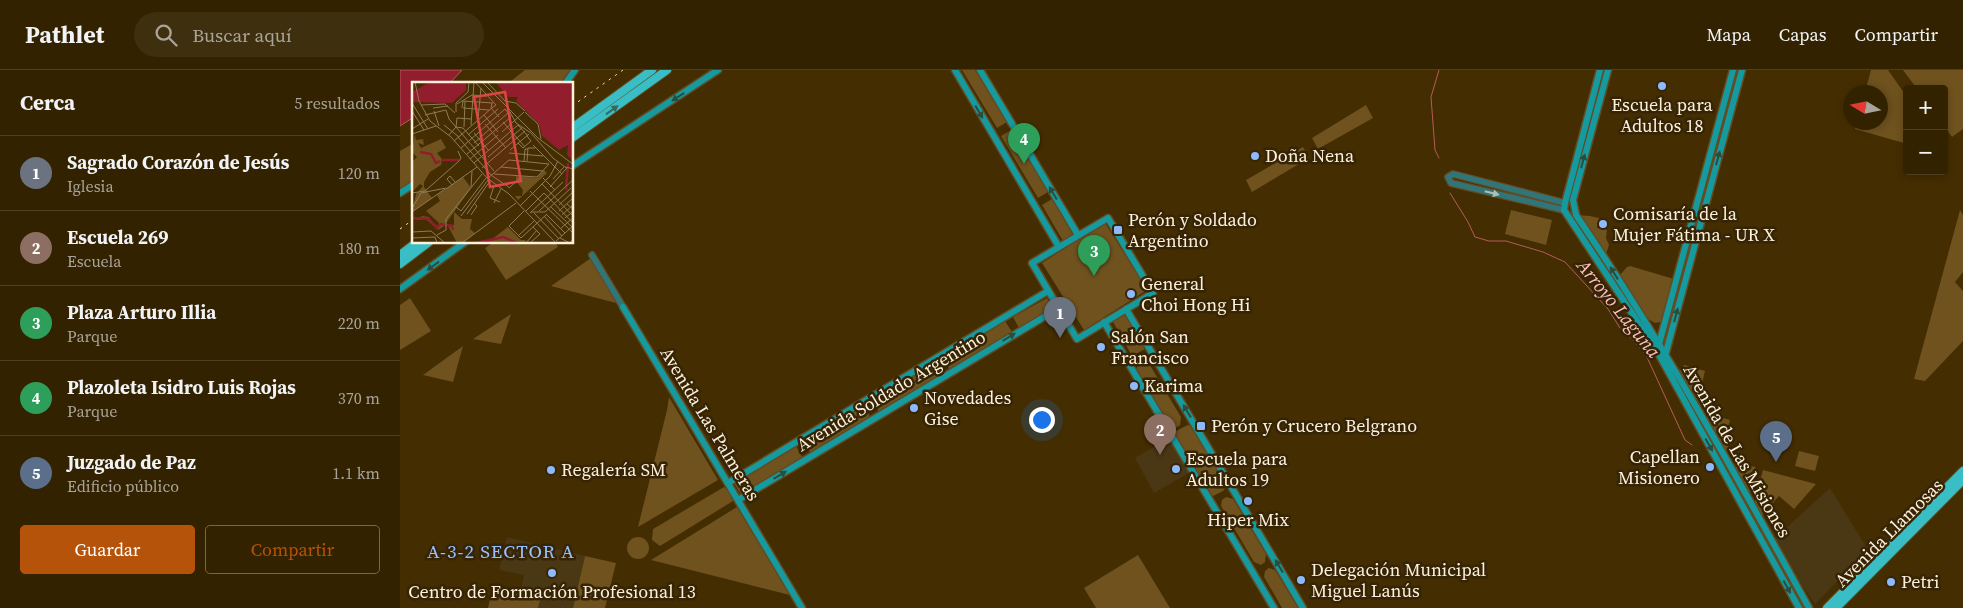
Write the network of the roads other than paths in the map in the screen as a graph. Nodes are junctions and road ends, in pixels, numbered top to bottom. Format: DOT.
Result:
graph roads {
  1 [pos="575,70"];
  2 [pos="652,70"];
  3 [pos="667,70"];
  4 [pos="718,70"];
  5 [pos="955,70"];
  6 [pos="980,70"];
  7 [pos="1600,70"];
  8 [pos="1608,70"];
  9 [pos="1733,70"];
  10 [pos="1742,70"];
  11 [pos="566,82"];
  12 [pos="574,127"];
  13 [pos="574,137"];
  14 [pos="574,165"];
  15 [pos="412,185"];
  16 [pos="400,193"];
  17 [pos="1565,203"];
  18 [pos="1574,208"];
  19 [pos="1564,210"];
  20 [pos="1078,235"];
  21 [pos="414,244"];
  22 [pos="426,244"];
  23 [pos="462,244"];
  24 [pos="1059,247"];
  25 [pos="400,255"];
  26 [pos="592,255"];
  27 [pos="400,264"];
  28 [pos="400,289"];
  29 [pos="1048,291"];
  30 [pos="623,307"];
  31 [pos="1058,308"];
  32 [pos="1126,309"];
  33 [pos="1104,322"];
  34 [pos="1658,347"];
  35 [pos="1664,359"];
  36 [pos="1963,471"];
  37 [pos="1963,480"];
  38 [pos="728,483"];
  39 [pos="738,500"];
  40 [pos="802,608"];
  41 [pos="1274,608"];
  42 [pos="1303,608"];
  43 [pos="1799,608"];
  44 [pos="1809,608"];
  45 [pos="1827,608"];
  46 [pos="1836,608"];
  1 -- 11 [label="main road"];
  2 -- 12 [label="highway"];
  13 -- 3 [label="highway, one-way"];
  4 -- 14 [label="main road, one-way"];
  5 -- 24 [label="main road, one-way"];
  20 -- 6 [label="main road, one-way"];
  7 -- 17 [label="main road"];
  18 -- 8 [label="main road, one-way"];
  9 -- 34 [label="main road"];
  35 -- 10 [label="main road, one-way"];
  15 -- 16 [label="main road"];
  17 -- 18 [label="main road"];
  17 -- 19 [label="main road"];
  17 -- 19 [label="street, one-way"];
  18 -- 19 [label="main road"];
  34 -- 18 [label="main road, Avenida de Las Misiones, one-way"];
  19 -- 34 [label="main road, Avenida de Las Misiones"];
  20 -- 24 [label="main road"];
  20 -- 32 [label="main road"];
  21 -- 25 [label="highway"];
  22 -- 27 [label="highway"];
  23 -- 28 [label="main road, one-way"];
  24 -- 29 [label="main road"];
  26 -- 30 [label="street, Avenida Las Palmeras"];
  29 -- 31 [label="main road"];
  29 -- 38 [label="main road, Avenida Soldado Argentino"];
  30 -- 38 [label="main road, Avenida Las Palmeras"];
  31 -- 33 [label="main road"];
  39 -- 31 [label="main road, Avenida Soldado Argentino, one-way"];
  32 -- 33 [label="main road"];
  42 -- 32 [label="main road, one-way"];
  33 -- 41 [label="main road"];
  34 -- 35 [label="main road, Avenida de Las Misiones"];
  35 -- 43 [label="main road, Avenida de Las Misiones, one-way"];
  35 -- 44 [label="main road, Avenida de Las Misiones"];
  36 -- 45 [label="highway"];
  37 -- 46 [label="highway, Avenida Llamosas"];
  38 -- 39 [label="main road, Avenida Las Palmeras"];
  39 -- 40 [label="main road, Avenida Las Palmeras"];
}
